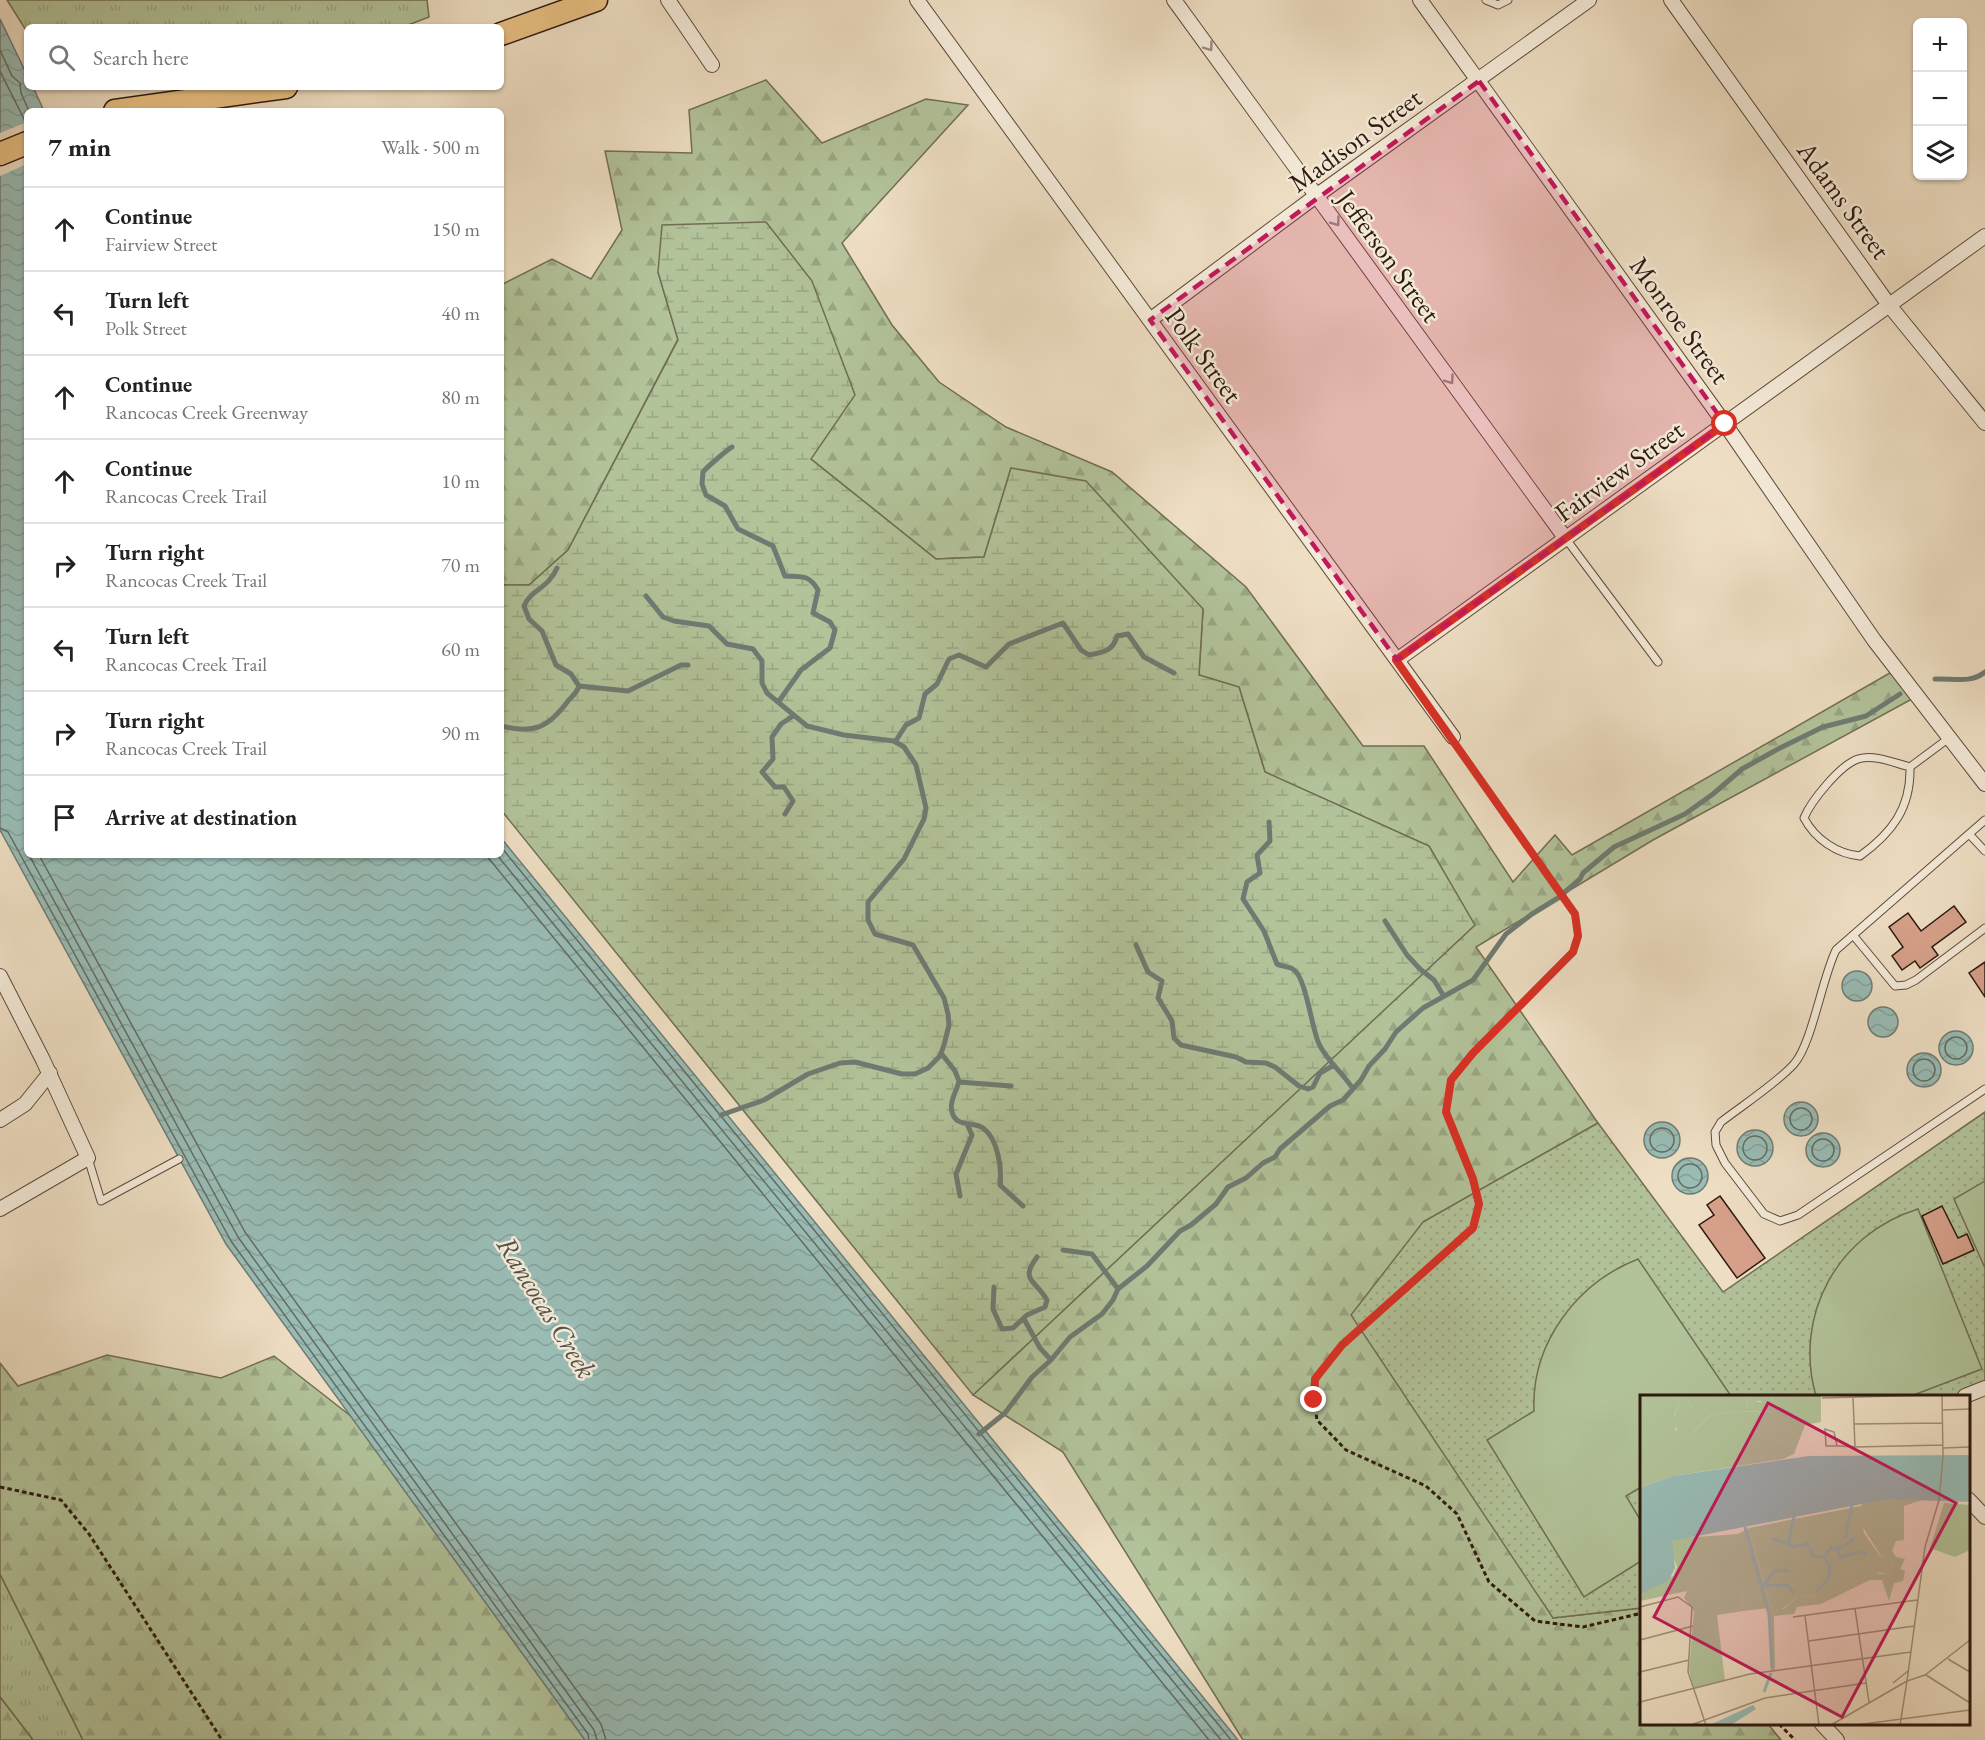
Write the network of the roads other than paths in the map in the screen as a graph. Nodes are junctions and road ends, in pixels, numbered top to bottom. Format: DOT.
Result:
graph roads {
  1 [pos="596,0"];
  2 [pos="668,0"];
  3 [pos="916,0"];
  4 [pos="1174,0"];
  5 [pos="1420,0"];
  6 [pos="1486,0"];
  7 [pos="1509,0"];
  8 [pos="1589,0"];
  9 [pos="1671,0"];
  10 [pos="504,33"];
  11 [pos="712,65"];
  12 [pos="1479,81"];
  13 [pos="265,90"];
  14 [pos="136,108"];
  15 [pos="24,144"];
  16 [pos="0,154"];
  17 [pos="1316,196"];
  18 [pos="1985,236"];
  19 [pos="1889,304"];
  20 [pos="1150,320"];
  21 [pos="1985,423"];
  22 [pos="1725,424"];
  23 [pos="1566,539"];
  24 [pos="1396,660"];
  25 [pos="1658,662"];
  26 [pos="1453,737"];
  27 [pos="1949,738"];
  28 [pos="1910,767"];
  29 [pos="1985,784"];
  30 [pos="1985,820"];
  31 [pos="1969,834"];
  32 [pos="1985,851"];
  33 [pos="1985,928"];
  34 [pos="1853,935"];
  35 [pos="0,976"];
  36 [pos="50,1073"];
  37 [pos="1985,1089"];
  38 [pos="0,1120"];
  39 [pos="88,1158"];
  40 [pos="179,1159"];
  41 [pos="0,1209"];
  42 [pos="1985,1388"];
  43 [pos="1968,1395"];
  44 [pos="1970,1501"];
  45 [pos="1985,1517"];
  46 [pos="1823,1725"];
  47 [pos="1837,1740"];
  1 -- 10 [label="main road"];
  2 -- 11 [label="street"];
  3 -- 20 [label="street, Polk Street"];
  4 -- 17 [label="street, Jefferson Street, one-way"];
  5 -- 12 [label="street, Monroe Street"];
  6 -- 7 [label="lane"];
  8 -- 12 [label="street, Madison Street"];
  9 -- 19 [label="street, Adams Street"];
  12 -- 17 [label="street, Madison Street"];
  12 -- 22 [label="street, Monroe Street"];
  13 -- 14 [label="main road"];
  15 -- 16 [label="main road"];
  17 -- 20 [label="street, Madison Street"];
  17 -- 23 [label="street, Jefferson Street, one-way"];
  18 -- 19 [label="street, Fairview Street"];
  19 -- 21 [label="street, Adams Street"];
  19 -- 22 [label="street, Fairview Street"];
  20 -- 24 [label="street, Polk Street"];
  22 -- 23 [label="street, Fairview Street"];
  22 -- 27 [label="street, Monroe Street"];
  23 -- 24 [label="street, Fairview Street"];
  23 -- 25 [label="lane"];
  24 -- 26 [label="street, Polk Street"];
  27 -- 28 [label="lane"];
  27 -- 29 [label="street, Monroe Street"];
  28 -- 28 [label="lane"];
  30 -- 31 [label="lane"];
  31 -- 32 [label="lane"];
  31 -- 34 [label="lane"];
  33 -- 34 [label="lane"];
  34 -- 37 [label="lane"];
  35 -- 36 [label="street"];
  36 -- 38 [label="street"];
  36 -- 39 [label="street"];
  39 -- 40 [label="lane"];
  39 -- 41 [label="street"];
  42 -- 43 [label="street"];
  44 -- 45 [label="street"];
  46 -- 47 [label="street"];
}
